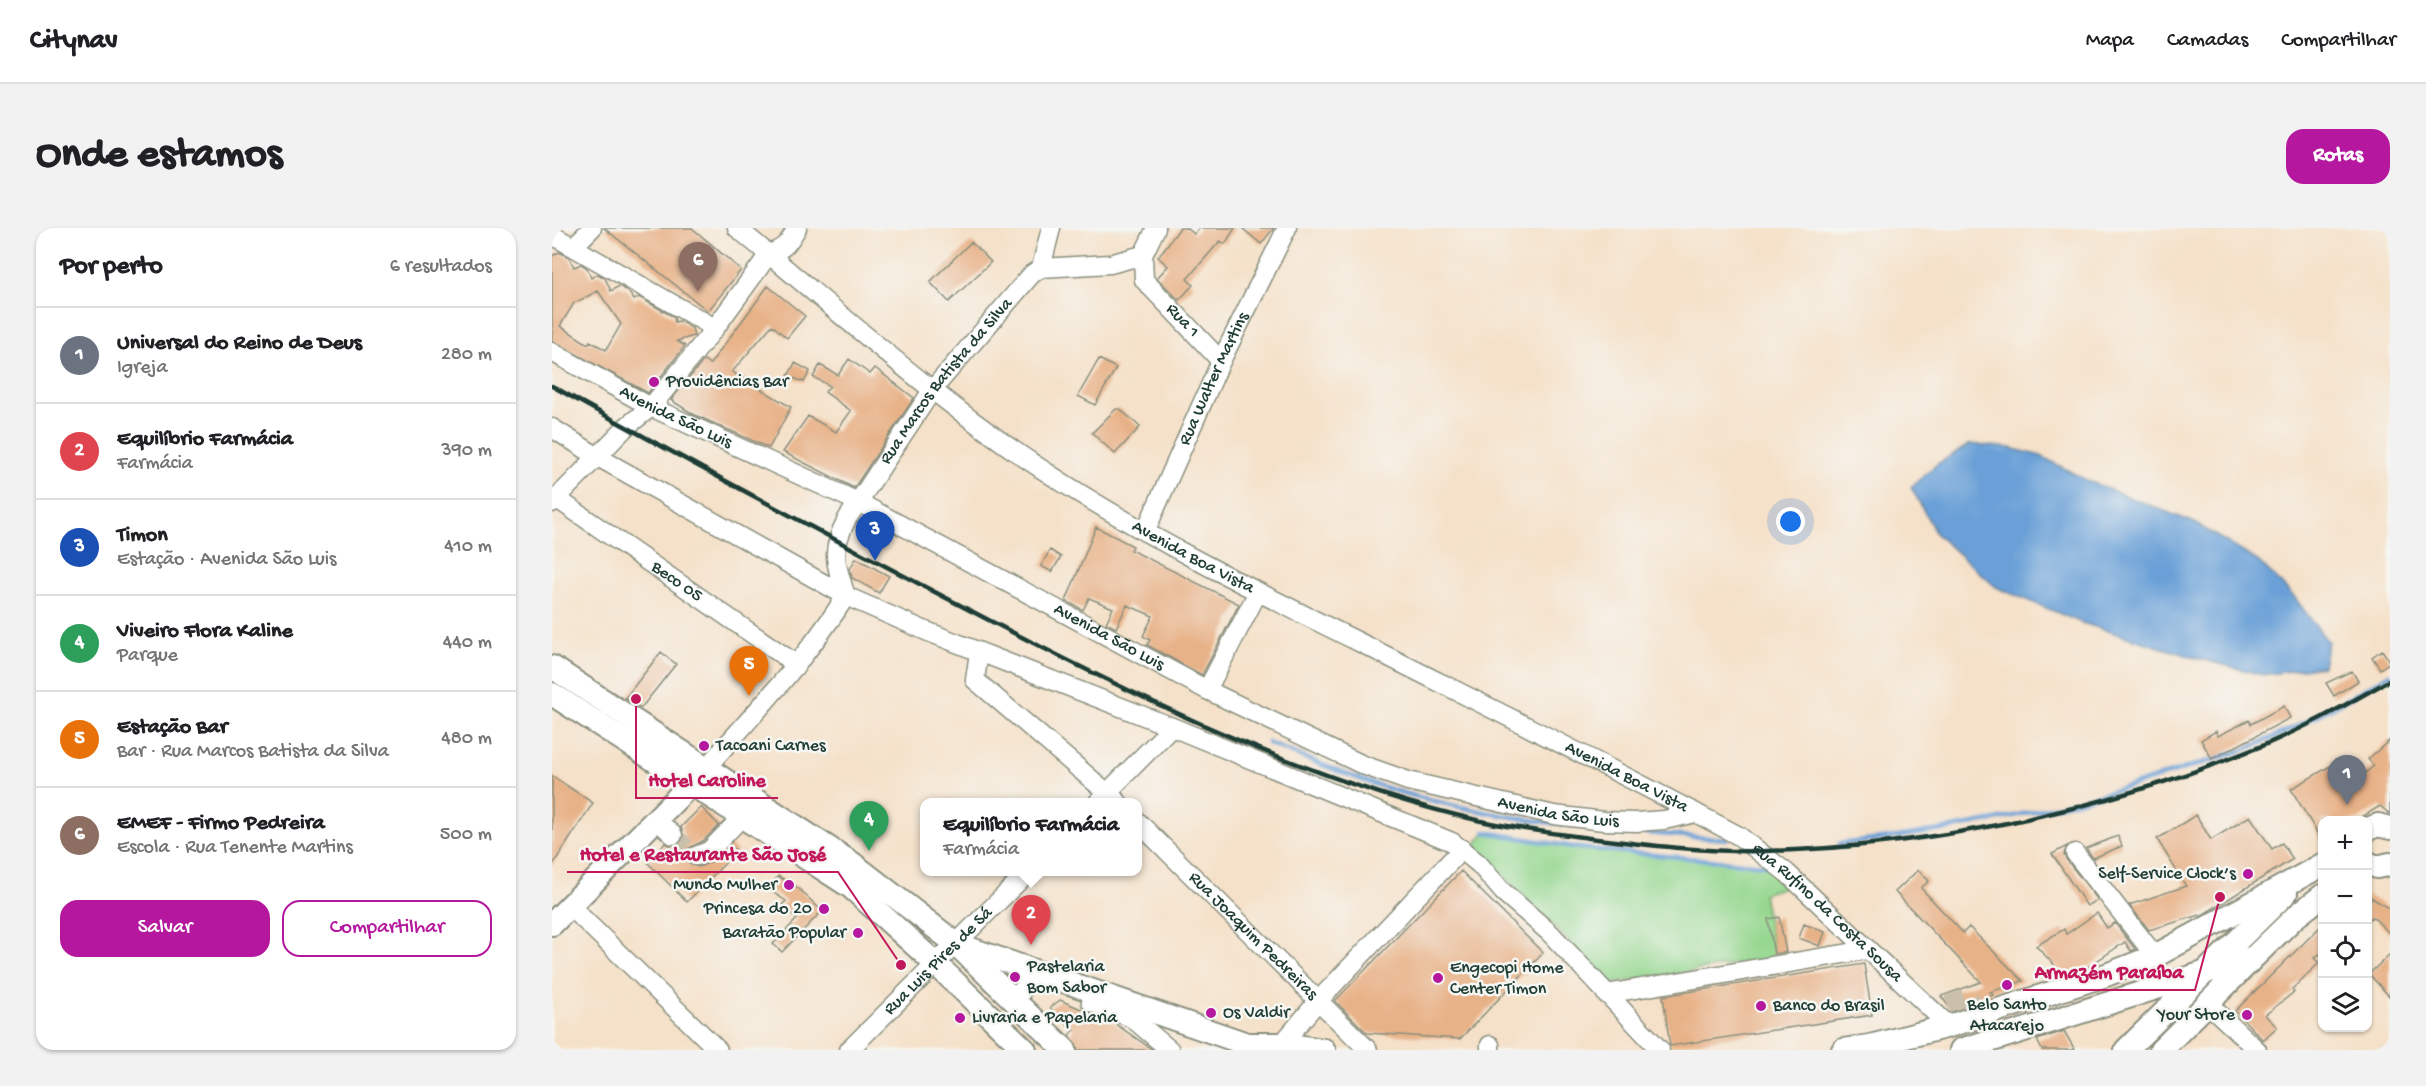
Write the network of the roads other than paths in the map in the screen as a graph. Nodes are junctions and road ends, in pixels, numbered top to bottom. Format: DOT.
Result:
graph roads {
  1 [pos="592,228"];
  2 [pos="736,228"];
  3 [pos="797,228"];
  4 [pos="1051,228"];
  5 [pos="1156,228"];
  6 [pos="1287,228"];
  7 [pos="552,235"];
  8 [pos="574,246"];
  9 [pos="769,254"];
  10 [pos="1143,255"];
  11 [pos="1041,268"];
  12 [pos="715,328"];
  13 [pos="552,352"];
  14 [pos="1221,361"];
  15 [pos="933,389"];
  16 [pos="651,407"];
  17 [pos="552,428"];
  18 [pos="598,457"];
  19 [pos="554,501"];
  20 [pos="858,502"];
  21 [pos="1145,532"];
  22 [pos="1258,592"];
  23 [pos="846,596"];
  24 [pos="979,652"];
  25 [pos="798,665"];
  26 [pos="552,667"];
  27 [pos="1207,690"];
  28 [pos="552,694"];
  29 [pos="1172,727"];
  30 [pos="698,777"];
  31 [pos="1107,798"];
  32 [pos="1109,798"];
  33 [pos="1696,813"];
  34 [pos="742,817"];
  35 [pos="1142,827"];
  36 [pos="2372,827"];
  37 [pos="2390,828"];
  38 [pos="1462,849"];
  39 [pos="2075,853"];
  40 [pos="696,856"];
  41 [pos="2314,870"];
  42 [pos="1024,876"];
  43 [pos="2318,899"];
  44 [pos="570,906"];
  45 [pos="552,924"];
  46 [pos="955,943"];
  47 [pos="1867,950"];
  48 [pos="2155,956"];
  49 [pos="2254,957"];
  50 [pos="936,963"];
  51 [pos="2204,972"];
  52 [pos="1032,976"];
  53 [pos="1606,994"];
  54 [pos="2044,996"];
  55 [pos="1318,1001"];
  56 [pos="1014,1003"];
  57 [pos="2207,1003"];
  58 [pos="1944,1015"];
  59 [pos="2052,1021"];
  60 [pos="1281,1044"];
  61 [pos="1239,1047"];
  62 [pos="718,1050"];
  63 [pos="849,1050"];
  64 [pos="1025,1050"];
  65 [pos="1065,1050"];
  66 [pos="1170,1050"];
  67 [pos="1324,1050"];
  68 [pos="1368,1050"];
  69 [pos="1660,1050"];
  70 [pos="1843,1050"];
  71 [pos="1961,1050"];
  72 [pos="2126,1050"];
  73 [pos="2161,1050"];
  74 [pos="2257,1050"];
  1 -- 8 [label="street"];
  2 -- 9 [label="street, Avenida Boa Vista"];
  3 -- 9 [label="street"];
  4 -- 11 [label="street"];
  5 -- 10 [label="street"];
  6 -- 14 [label="street, Rua Walter Martins"];
  7 -- 8 [label="street"];
  8 -- 12 [label="street"];
  9 -- 12 [label="street"];
  9 -- 15 [label="street, Avenida Boa Vista"];
  10 -- 11 [label="street"];
  10 -- 14 [label="street, Rua 1"];
  11 -- 15 [label="street, Rua Marcos Batista da Silva"];
  12 -- 16 [label="street"];
  13 -- 16 [label="street, Avenida São Luis"];
  14 -- 21 [label="street, Rua Walter Martins"];
  15 -- 20 [label="street, Rua Marcos Batista da Silva"];
  15 -- 21 [label="street, Avenida Boa Vista"];
  16 -- 18 [label="street"];
  16 -- 20 [label="street, Avenida São Luis"];
  17 -- 18 [label="street"];
  18 -- 19 [label="street"];
  18 -- 23 [label="street"];
  19 -- 25 [label="street, Beco 05"];
  20 -- 23 [label="street, Rua Marcos Batista da Silva"];
  20 -- 27 [label="street, Avenida São Luis"];
  21 -- 22 [label="street, Avenida Boa Vista"];
  22 -- 27 [label="street"];
  22 -- 33 [label="street, Avenida Boa Vista"];
  23 -- 24 [label="street"];
  23 -- 25 [label="street"];
  24 -- 29 [label="street"];
  24 -- 31 [label="street"];
  25 -- 30 [label="street"];
  26 -- 30 [label="main road"];
  27 -- 33 [label="street, Avenida São Luis"];
  28 -- 30 [label="main road"];
  29 -- 32 [label="street"];
  29 -- 38 [label="street"];
  30 -- 34 [label="main road"];
  30 -- 44 [label="main road"];
  30 -- 46 [label="main road"];
  33 -- 47 [label="street, Rua Rufino da Costa Sousa"];
  34 -- 40 [label="street"];
  34 -- 50 [label="main road"];
  35 -- 55 [label="street, Rua Joaquim Pedreiras"];
  36 -- 37 [label="main road"];
  38 -- 53 [label="street"];
  38 -- 55 [label="street"];
  39 -- 48 [label="street"];
  41 -- 48 [label="main road"];
  41 -- 51 [label="main road"];
  42 -- 46 [label="street, Rua Luis Pires de Sá"];
  43 -- 49 [label="main road"];
  44 -- 45 [label="main road"];
  44 -- 62 [label="street"];
  46 -- 50 [label="street, Rua Luis Pires de Sá"];
  46 -- 52 [label="main road"];
  46 -- 56 [label="main road"];
  47 -- 53 [label="street"];
  47 -- 58 [label="street, Rua Rufino da Costa Sousa"];
  48 -- 54 [label="main road"];
  49 -- 51 [label="main road"];
  49 -- 57 [label="main road"];
  50 -- 63 [label="street, Rua Luis Pires de Sá"];
  50 -- 64 [label="main road"];
  51 -- 59 [label="main road"];
  51 -- 72 [label="main road"];
  52 -- 56 [label="street"];
  52 -- 61 [label="main road"];
  52 -- 66 [label="street"];
  53 -- 69 [label="street"];
  54 -- 58 [label="main road"];
  54 -- 59 [label="main road"];
  55 -- 60 [label="street"];
  55 -- 68 [label="street, Rua Joaquim Pedreiras"];
  56 -- 65 [label="main road"];
  57 -- 73 [label="main road"];
  57 -- 74 [label="street"];
  58 -- 70 [label="main road"];
  59 -- 71 [label="main road"];
  60 -- 61 [label="main road"];
  60 -- 67 [label="main road"];
}
